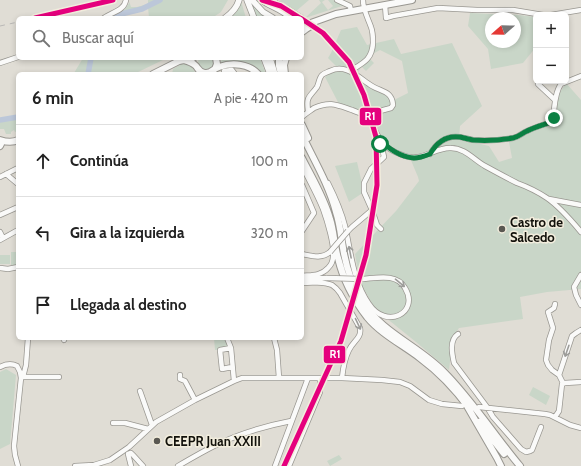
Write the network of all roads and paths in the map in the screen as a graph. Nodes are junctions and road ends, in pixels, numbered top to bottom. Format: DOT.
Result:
graph roads {
  1 [pos="126,0"];
  2 [pos="239,0"];
  3 [pos="246,0"];
  4 [pos="252,0"];
  5 [pos="262,0"];
  6 [pos="273,0"];
  7 [pos="337,0"];
  8 [pos="363,0"];
  9 [pos="412,0"];
  10 [pos="402,1"];
  11 [pos="385,5"];
  12 [pos="350,8"];
  13 [pos="364,9"];
  14 [pos="284,10"];
  15 [pos="581,10"];
  16 [pos="569,12"];
  17 [pos="533,13"];
  18 [pos="268,15"];
  19 [pos="107,16"];
  20 [pos="228,16"];
  21 [pos="249,16"];
  22 [pos="253,16"];
  23 [pos="288,16"];
  24 [pos="298,16"];
  25 [pos="330,16"];
  26 [pos="305,24"];
  27 [pos="304,30"];
  28 [pos="16,58"];
  29 [pos="182,60"];
  30 [pos="195,60"];
  31 [pos="217,60"];
  32 [pos="265,60"];
  33 [pos="271,60"];
  34 [pos="279,60"];
  35 [pos="285,60"];
  36 [pos="0,63"];
  37 [pos="195,65"];
  38 [pos="242,65"];
  39 [pos="224,71"];
  40 [pos="350,71"];
  41 [pos="157,72"];
  42 [pos="205,72"];
  43 [pos="210,72"];
  44 [pos="211,72"];
  45 [pos="234,72"];
  46 [pos="252,72"];
  47 [pos="256,72"];
  48 [pos="269,72"];
  49 [pos="275,72"];
  50 [pos="280,72"];
  51 [pos="285,72"];
  52 [pos="581,76"];
  53 [pos="538,84"];
  54 [pos="555,100"];
  55 [pos="305,114"];
  56 [pos="365,115"];
  57 [pos="304,129"];
  58 [pos="304,139"];
  59 [pos="380,139"];
  60 [pos="0,140"];
  61 [pos="16,140"];
  62 [pos="0,147"];
  63 [pos="304,148"];
  64 [pos="430,154"];
  65 [pos="304,162"];
  66 [pos="319,163"];
  67 [pos="16,169"];
  68 [pos="304,170"];
  69 [pos="320,172"];
  70 [pos="6,174"];
  71 [pos="0,177"];
  72 [pos="16,182"];
  73 [pos="304,190"];
  74 [pos="548,199"];
  75 [pos="581,205"];
  76 [pos="16,208"];
  77 [pos="372,210"];
  78 [pos="0,215"];
  79 [pos="304,228"];
  80 [pos="381,229"];
  81 [pos="16,231"];
  82 [pos="0,232"];
  83 [pos="581,232"];
  84 [pos="1,239"];
  85 [pos="304,254"];
  86 [pos="16,267"];
  87 [pos="0,268"];
  88 [pos="581,275"];
  89 [pos="304,276"];
  90 [pos="344,276"];
  91 [pos="304,279"];
  92 [pos="356,279"];
  93 [pos="356,279"];
  94 [pos="356,279"];
  95 [pos="356,279"];
  96 [pos="304,282"];
  97 [pos="555,304"];
  98 [pos="581,306"];
  99 [pos="581,330"];
  100 [pos="458,334"];
  101 [pos="28,340"];
  102 [pos="228,340"];
  103 [pos="274,340"];
  104 [pos="231,348"];
  105 [pos="26,359"];
  106 [pos="232,367"];
  107 [pos="0,368"];
  108 [pos="18,368"];
  109 [pos="180,375"];
  110 [pos="559,375"];
  111 [pos="59,377"];
  112 [pos="22,378"];
  113 [pos="277,378"];
  114 [pos="308,378"];
  115 [pos="320,378"];
  116 [pos="342,378"];
  117 [pos="234,380"];
  118 [pos="581,382"];
  119 [pos="563,383"];
  120 [pos="140,391"];
  121 [pos="195,400"];
  122 [pos="464,404"];
  123 [pos="479,407"];
  124 [pos="487,408"];
  125 [pos="481,416"];
  126 [pos="555,417"];
  127 [pos="292,421"];
  128 [pos="114,423"];
  129 [pos="152,425"];
  130 [pos="541,427"];
  131 [pos="581,428"];
  132 [pos="148,429"];
  133 [pos="126,453"];
  134 [pos="18,466"];
  135 [pos="75,466"];
  136 [pos="131,466"];
  137 [pos="143,466"];
  138 [pos="178,466"];
  139 [pos="275,466"];
  140 [pos="289,466"];
  141 [pos="501,466"];
  142 [pos="514,466"];
  143 [pos="520,466"];
  144 [pos="524,466"];
  1 -- 19 [label="street"];
  2 -- 20 [label="main road"];
  3 -- 21 [label="main road"];
  3 -- 22 [label="main road"];
  4 -- 18 [label="main road"];
  5 -- 14 [label="street"];
  6 -- 14 [label="street"];
  7 -- 12 [label="street"];
  8 -- 13 [label="street"];
  9 -- 10 [label="highway"];
  10 -- 11 [label="highway"];
  11 -- 13 [label="highway"];
  11 -- 17 [label="street"];
  12 -- 13 [label="highway"];
  12 -- 25 [label="highway"];
  13 -- 40 [label="street"];
  14 -- 23 [label="street"];
  14 -- 24 [label="street"];
  15 -- 16 [label="street"];
  25 -- 26 [label="highway"];
  25 -- 27 [label="highway"];
  28 -- 36 [label="street"];
  29 -- 37 [label="highway"];
  29 -- 41 [label="highway"];
  30 -- 37 [label="highway"];
  31 -- 43 [label="highway"];
  32 -- 48 [label="main road"];
  33 -- 49 [label="main road"];
  34 -- 50 [label="highway"];
  35 -- 51 [label="highway"];
  37 -- 42 [label="highway"];
  38 -- 44 [label="highway"];
  38 -- 46 [label="street"];
  38 -- 47 [label="highway"];
  39 -- 45 [label="street"];
  40 -- 55 [label="street"];
  40 -- 56 [label="street"];
  52 -- 54 [label="street"];
  53 -- 54 [label="street"];
  54 -- 64 [label="street"];
  55 -- 56 [label="street"];
  56 -- 59 [label="street"];
  57 -- 66 [label="highway"];
  58 -- 69 [label="highway"];
  59 -- 64 [label="street"];
  59 -- 77 [label="street"];
  60 -- 61 [label="highway"];
  60 -- 62 [label="highway"];
  61 -- 62 [label="highway"];
  63 -- 90 [label="highway"];
  64 -- 74 [label="street"];
  65 -- 90 [label="highway"];
  66 -- 69 [label="highway"];
  95 -- 66 [label="street, one-way, bridge"];
  67 -- 70 [label="street"];
  68 -- 89 [label="street"];
  69 -- 125 [label="highway"];
  70 -- 71 [label="street"];
  70 -- 72 [label="street"];
  73 -- 79 [label="street"];
  74 -- 75 [label="street"];
  74 -- 83 [label="street"];
  76 -- 78 [label="street"];
  77 -- 80 [label="street"];
  77 -- 85 [label="street, bridge"];
  81 -- 84 [label="street"];
  82 -- 84 [label="street"];
  86 -- 87 [label="street"];
  88 -- 98 [label="street"];
  90 -- 122 [label="highway"];
  91 -- 92 [label="street, one-way, bridge"];
  93 -- 94 [label="street, one-way, bridge"];
  96 -- 116 [label="street, one-way"];
  97 -- 110 [label="street"];
  99 -- 110 [label="street, one-way"];
  100 -- 124 [label="street"];
  101 -- 105 [label="street"];
  102 -- 104 [label="street"];
  103 -- 113 [label="street"];
  104 -- 106 [label="street"];
  104 -- 106 [label="street"];
  105 -- 108 [label="street"];
  105 -- 112 [label="street"];
  106 -- 117 [label="street"];
  107 -- 108 [label="street"];
  108 -- 112 [label="street"];
  109 -- 121 [label="street"];
  110 -- 119 [label="street"];
  111 -- 112 [label="street"];
  112 -- 134 [label="street"];
  113 -- 114 [label="street"];
  113 -- 117 [label="street"];
  114 -- 115 [label="street"];
  114 -- 127 [label="street"];
  115 -- 116 [label="street"];
  115 -- 140 [label="street"];
  116 -- 122 [label="street"];
  117 -- 121 [label="street"];
  118 -- 119 [label="street"];
  119 -- 126 [label="street"];
  120 -- 129 [label="street"];
  121 -- 129 [label="street"];
  122 -- 141 [label="highway"];
  122 -- 142 [label="highway"];
  123 -- 124 [label="street"];
  124 -- 126 [label="street"];
  124 -- 130 [label="street"];
  125 -- 143 [label="highway"];
  125 -- 144 [label="highway"];
  126 -- 131 [label="street"];
  127 -- 138 [label="street"];
  127 -- 139 [label="street"];
  128 -- 132 [label="street"];
  129 -- 132 [label="street"];
  132 -- 133 [label="street"];
  133 -- 135 [label="street"];
  133 -- 136 [label="street"];
  133 -- 137 [label="street"];
}
